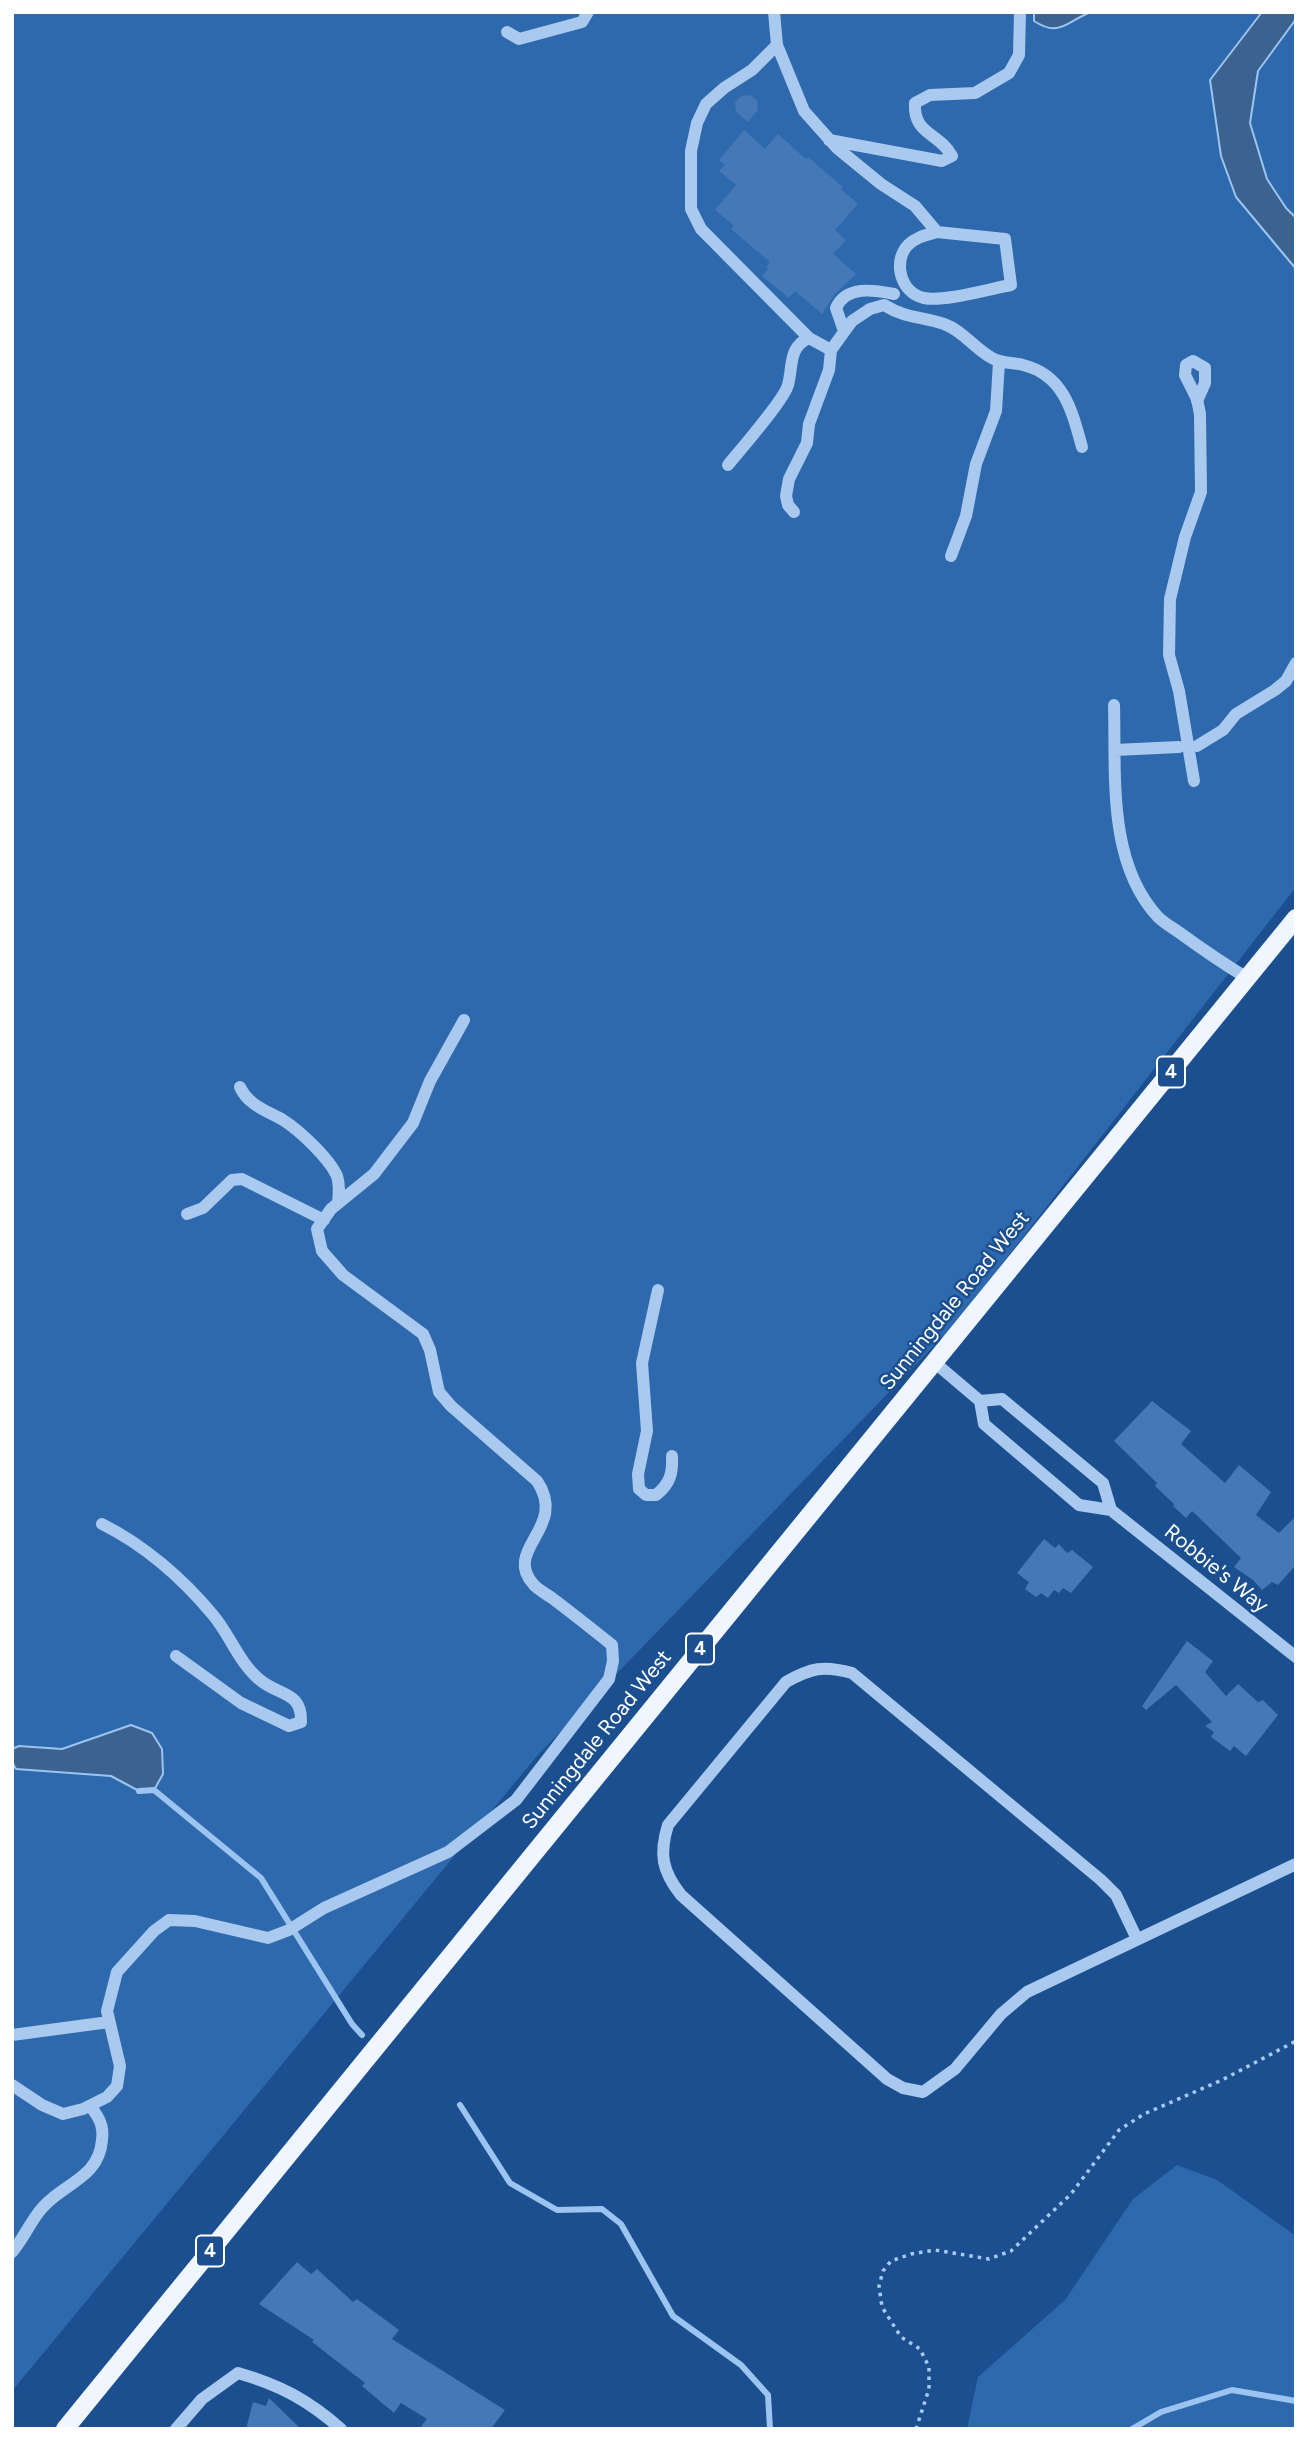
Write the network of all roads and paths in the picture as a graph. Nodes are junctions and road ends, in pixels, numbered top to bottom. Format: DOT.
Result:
graph roads {
  1 [pos="588,12"];
  2 [pos="774,12"];
  3 [pos="1020,12"];
  4 [pos="507,32"];
  5 [pos="777,46"];
  6 [pos="829,140"];
  7 [pos="937,232"];
  8 [pos="910,291"];
  9 [pos="894,294"];
  10 [pos="884,305"];
  11 [pos="844,331"];
  12 [pos="809,338"];
  13 [pos="831,350"];
  14 [pos="999,362"];
  15 [pos="1197,401"];
  16 [pos="1082,447"];
  17 [pos="728,465"];
  18 [pos="794,512"];
  19 [pos="951,556"];
  20 [pos="1296,663"];
  21 [pos="1114,705"];
  22 [pos="1197,746"];
  23 [pos="1180,747"];
  24 [pos="1115,750"];
  25 [pos="1194,781"];
  26 [pos="1296,918"];
  27 [pos="1247,978"];
  28 [pos="464,1020"];
  29 [pos="240,1087"];
  30 [pos="338,1203"];
  31 [pos="187,1214"];
  32 [pos="324,1220"];
  33 [pos="658,1290"];
  34 [pos="934,1362"];
  35 [pos="980,1401"];
  36 [pos="672,1456"];
  37 [pos="1111,1510"];
  38 [pos="102,1524"];
  39 [pos="176,1656"];
  40 [pos="1296,1657"];
  41 [pos="1296,1864"];
  42 [pos="1137,1939"];
  43 [pos="109,2022"];
  44 [pos="12,2035"];
  45 [pos="1296,2041"];
  46 [pos="12,2085"];
  47 [pos="90,2106"];
  48 [pos="12,2252"];
  49 [pos="65,2429"];
  50 [pos="176,2429"];
  51 [pos="341,2429"];
  52 [pos="916,2429"];
  1 -- 4 [label="street"];
  2 -- 5 [label="street"];
  3 -- 6 [label="street"];
  5 -- 6 [label="street"];
  5 -- 12 [label="street"];
  6 -- 7 [label="street"];
  7 -- 8 [label="street"];
  7 -- 8 [label="street"];
  8 -- 9 [label="street"];
  9 -- 10 [label="street"];
  9 -- 11 [label="street"];
  10 -- 11 [label="street"];
  10 -- 14 [label="street"];
  11 -- 13 [label="street"];
  12 -- 13 [label="street"];
  12 -- 17 [label="street"];
  13 -- 18 [label="street"];
  14 -- 16 [label="street"];
  14 -- 19 [label="street"];
  15 -- 25 [label="street"];
  20 -- 22 [label="street"];
  21 -- 24 [label="street"];
  23 -- 24 [label="street"];
  24 -- 27 [label="street"];
  26 -- 27 [label="main road, Sunningdale Road West / 4"];
  27 -- 34 [label="main road, Sunningdale Road West / 4"];
  28 -- 30 [label="street"];
  29 -- 30 [label="street"];
  30 -- 32 [label="street"];
  31 -- 32 [label="street"];
  32 -- 43 [label="street"];
  33 -- 36 [label="street"];
  34 -- 35 [label="street, Robbie's Way"];
  34 -- 49 [label="main road, Sunningdale Road West / 4"];
  35 -- 37 [label="street, Robbie's Way"];
  35 -- 37 [label="street, Robbie's Way"];
  37 -- 40 [label="street, Robbie's Way"];
  38 -- 39 [label="street"];
  41 -- 42 [label="street"];
  42 -- 42 [label="street"];
  43 -- 44 [label="street"];
  43 -- 47 [label="street"];
  45 -- 52 [label="path"];
  46 -- 47 [label="street"];
  47 -- 48 [label="street"];
  50 -- 51 [label="street"];
}
